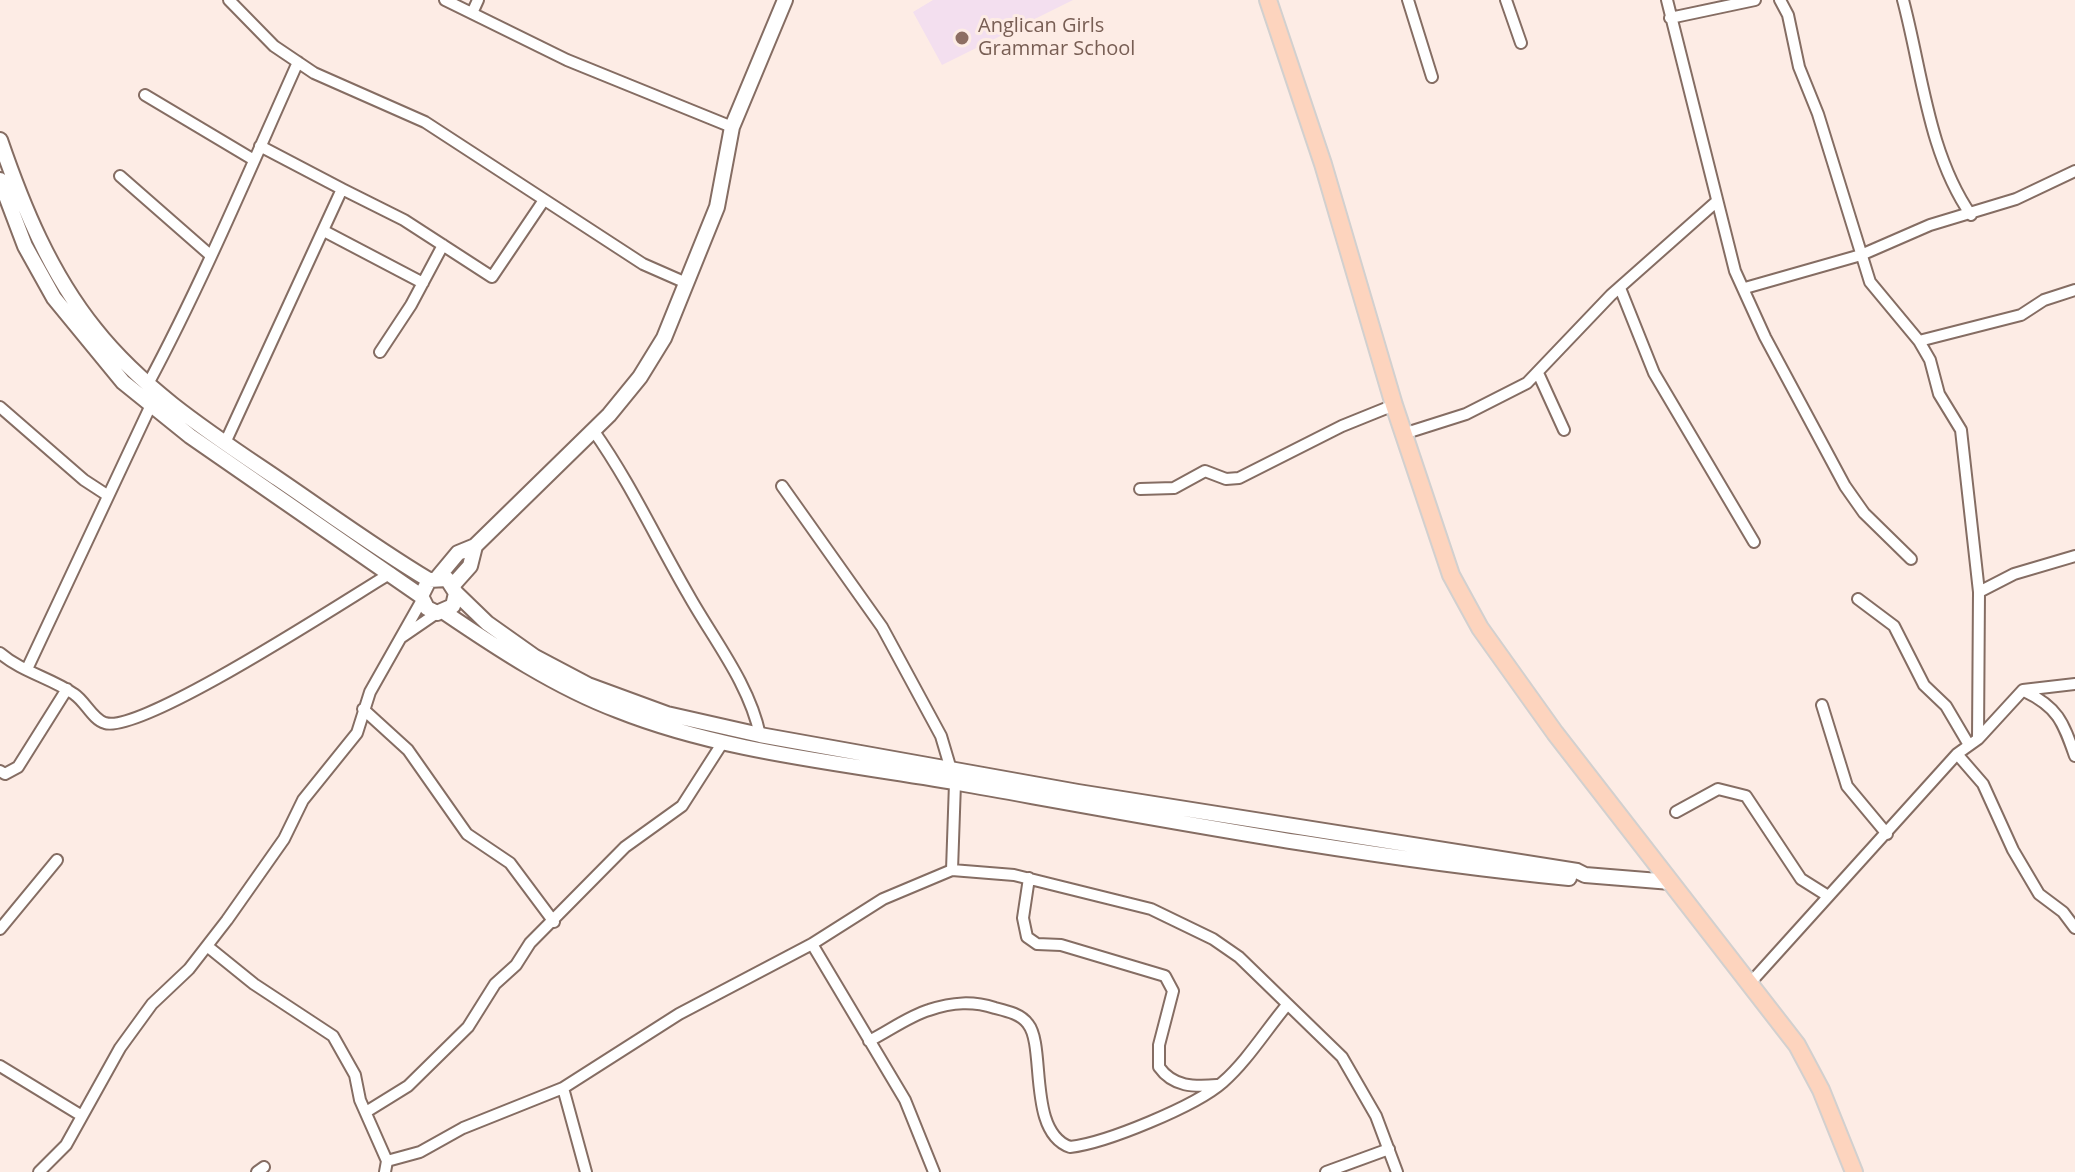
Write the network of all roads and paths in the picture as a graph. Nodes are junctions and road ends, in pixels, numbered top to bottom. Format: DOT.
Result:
graph roads {
  1 [pos="229,0"];
  2 [pos="445,0"];
  3 [pos="785,0"];
  4 [pos="1268,0"];
  5 [pos="1408,0"];
  6 [pos="1506,0"];
  7 [pos="1667,0"];
  8 [pos="1755,0"];
  9 [pos="1780,0"];
  10 [pos="1903,0"];
  11 [pos="476,5"];
  12 [pos="1670,18"];
  13 [pos="1521,43"];
  14 [pos="298,62"];
  15 [pos="1432,77"];
  16 [pos="145,95"];
  17 [pos="732,127"];
  18 [pos="0,140"];
  19 [pos="260,146"];
  20 [pos="254,160"];
  21 [pos="2075,171"];
  22 [pos="120,176"];
  23 [pos="0,180"];
  24 [pos="342,189"];
  25 [pos="544,200"];
  26 [pos="1716,202"];
  27 [pos="1971,215"];
  28 [pos="324,231"];
  29 [pos="443,245"];
  30 [pos="209,254"];
  31 [pos="1861,255"];
  32 [pos="684,282"];
  33 [pos="423,283"];
  34 [pos="1620,288"];
  35 [pos="1745,288"];
  36 [pos="2075,290"];
  37 [pos="1919,341"];
  38 [pos="380,352"];
  39 [pos="1538,373"];
  40 [pos="148,384"];
  41 [pos="151,405"];
  42 [pos="1394,405"];
  43 [pos="0,407"];
  44 [pos="593,430"];
  45 [pos="1564,430"];
  46 [pos="1403,434"];
  47 [pos="225,443"];
  48 [pos="782,486"];
  49 [pos="1140,489"];
  50 [pos="107,495"];
  51 [pos="1754,542"];
  52 [pos="475,546"];
  53 [pos="2075,556"];
  54 [pos="1911,559"];
  55 [pos="391,573"];
  56 [pos="434,579"];
  57 [pos="455,589"];
  58 [pos="1979,592"];
  59 [pos="422,598"];
  60 [pos="1858,599"];
  61 [pos="440,612"];
  62 [pos="402,637"];
  63 [pos="0,653"];
  64 [pos="27,669"];
  65 [pos="2075,684"];
  66 [pos="67,689"];
  67 [pos="2023,690"];
  68 [pos="1822,705"];
  69 [pos="363,709"];
  70 [pos="760,735"];
  71 [pos="723,742"];
  72 [pos="1974,742"];
  73 [pos="1957,754"];
  74 [pos="2075,756"];
  75 [pos="950,766"];
  76 [pos="0,771"];
  77 [pos="955,783"];
  78 [pos="1676,812"];
  79 [pos="1887,834"];
  80 [pos="57,860"];
  81 [pos="952,870"];
  82 [pos="1585,875"];
  83 [pos="1029,878"];
  84 [pos="1671,882"];
  85 [pos="1828,896"];
  86 [pos="554,922"];
  87 [pos="2075,928"];
  88 [pos="0,929"];
  89 [pos="812,944"];
  90 [pos="207,946"];
  91 [pos="1751,982"];
  92 [pos="1287,1005"];
  93 [pos="869,1041"];
  94 [pos="0,1066"];
  95 [pos="1219,1085"];
  96 [pos="563,1088"];
  97 [pos="366,1112"];
  98 [pos="82,1116"];
  99 [pos="1389,1149"];
  100 [pos="386,1166"];
  101 [pos="39,1172"];
  102 [pos="586,1172"];
  103 [pos="934,1172"];
  104 [pos="1326,1172"];
  105 [pos="1397,1172"];
  106 [pos="1854,1172"];
  1 -- 14 [label="street"];
  2 -- 11 [label="street"];
  3 -- 17 [label="main road"];
  4 -- 42 [label="main road"];
  5 -- 15 [label="street"];
  6 -- 13 [label="street"];
  7 -- 12 [label="street"];
  8 -- 12 [label="street"];
  9 -- 31 [label="street"];
  10 -- 27 [label="street"];
  11 -- 17 [label="street"];
  12 -- 26 [label="street"];
  14 -- 19 [label="street"];
  14 -- 25 [label="street"];
  16 -- 20 [label="street"];
  17 -- 32 [label="main road"];
  18 -- 40 [label="main road"];
  19 -- 20 [label="street"];
  19 -- 24 [label="street"];
  20 -- 30 [label="street"];
  21 -- 27 [label="street"];
  22 -- 30 [label="street"];
  23 -- 41 [label="main road"];
  24 -- 28 [label="street"];
  24 -- 29 [label="street"];
  25 -- 29 [label="street"];
  25 -- 32 [label="street"];
  26 -- 34 [label="street"];
  26 -- 35 [label="street"];
  27 -- 31 [label="street"];
  28 -- 33 [label="street"];
  28 -- 47 [label="street"];
  29 -- 33 [label="street"];
  30 -- 40 [label="street"];
  31 -- 35 [label="street"];
  31 -- 37 [label="street"];
  32 -- 44 [label="main road"];
  33 -- 38 [label="street"];
  34 -- 39 [label="street"];
  34 -- 51 [label="street"];
  35 -- 54 [label="street"];
  36 -- 37 [label="street"];
  37 -- 58 [label="street"];
  39 -- 45 [label="street"];
  39 -- 46 [label="street"];
  40 -- 47 [label="main road"];
  41 -- 50 [label="street"];
  41 -- 55 [label="main road"];
  42 -- 46 [label="main road"];
  42 -- 49 [label="street"];
  43 -- 50 [label="street"];
  44 -- 52 [label="main road"];
  44 -- 70 [label="street"];
  46 -- 84 [label="main road"];
  47 -- 56 [label="main road"];
  48 -- 75 [label="street"];
  50 -- 64 [label="street"];
  52 -- 56 [label="main road"];
  52 -- 57 [label="main road"];
  53 -- 58 [label="street"];
  55 -- 59 [label="main road"];
  55 -- 66 [label="street"];
  56 -- 57 [label="main road"];
  56 -- 59 [label="main road"];
  57 -- 61 [label="main road"];
  57 -- 70 [label="main road"];
  58 -- 72 [label="street"];
  59 -- 61 [label="main road"];
  59 -- 62 [label="street"];
  60 -- 72 [label="street"];
  61 -- 62 [label="street"];
  61 -- 71 [label="main road"];
  62 -- 69 [label="street"];
  63 -- 64 [label="street"];
  64 -- 66 [label="street"];
  65 -- 67 [label="street"];
  66 -- 76 [label="street"];
  67 -- 72 [label="street"];
  67 -- 74 [label="street"];
  68 -- 79 [label="street"];
  69 -- 86 [label="street"];
  69 -- 90 [label="street"];
  70 -- 75 [label="main road"];
  71 -- 77 [label="main road"];
  71 -- 86 [label="street"];
  72 -- 73 [label="street"];
  73 -- 79 [label="street"];
  73 -- 87 [label="street"];
  75 -- 77 [label="street"];
  75 -- 82 [label="main road"];
  77 -- 81 [label="street"];
  77 -- 82 [label="main road"];
  78 -- 85 [label="street"];
  79 -- 85 [label="street"];
  80 -- 88 [label="street"];
  81 -- 83 [label="street"];
  81 -- 89 [label="street"];
  82 -- 84 [label="main road"];
  83 -- 92 [label="street"];
  83 -- 95 [label="street"];
  84 -- 91 [label="main road"];
  85 -- 91 [label="street"];
  86 -- 97 [label="street"];
  89 -- 93 [label="street"];
  89 -- 96 [label="street"];
  90 -- 97 [label="street"];
  90 -- 98 [label="street"];
  91 -- 106 [label="main road"];
  92 -- 95 [label="street"];
  92 -- 99 [label="street"];
  93 -- 95 [label="street"];
  93 -- 103 [label="street"];
  94 -- 98 [label="street"];
  96 -- 100 [label="street"];
  96 -- 102 [label="street"];
  97 -- 100 [label="street"];
  98 -- 101 [label="street"];
  99 -- 104 [label="street"];
  99 -- 105 [label="street"];
}
